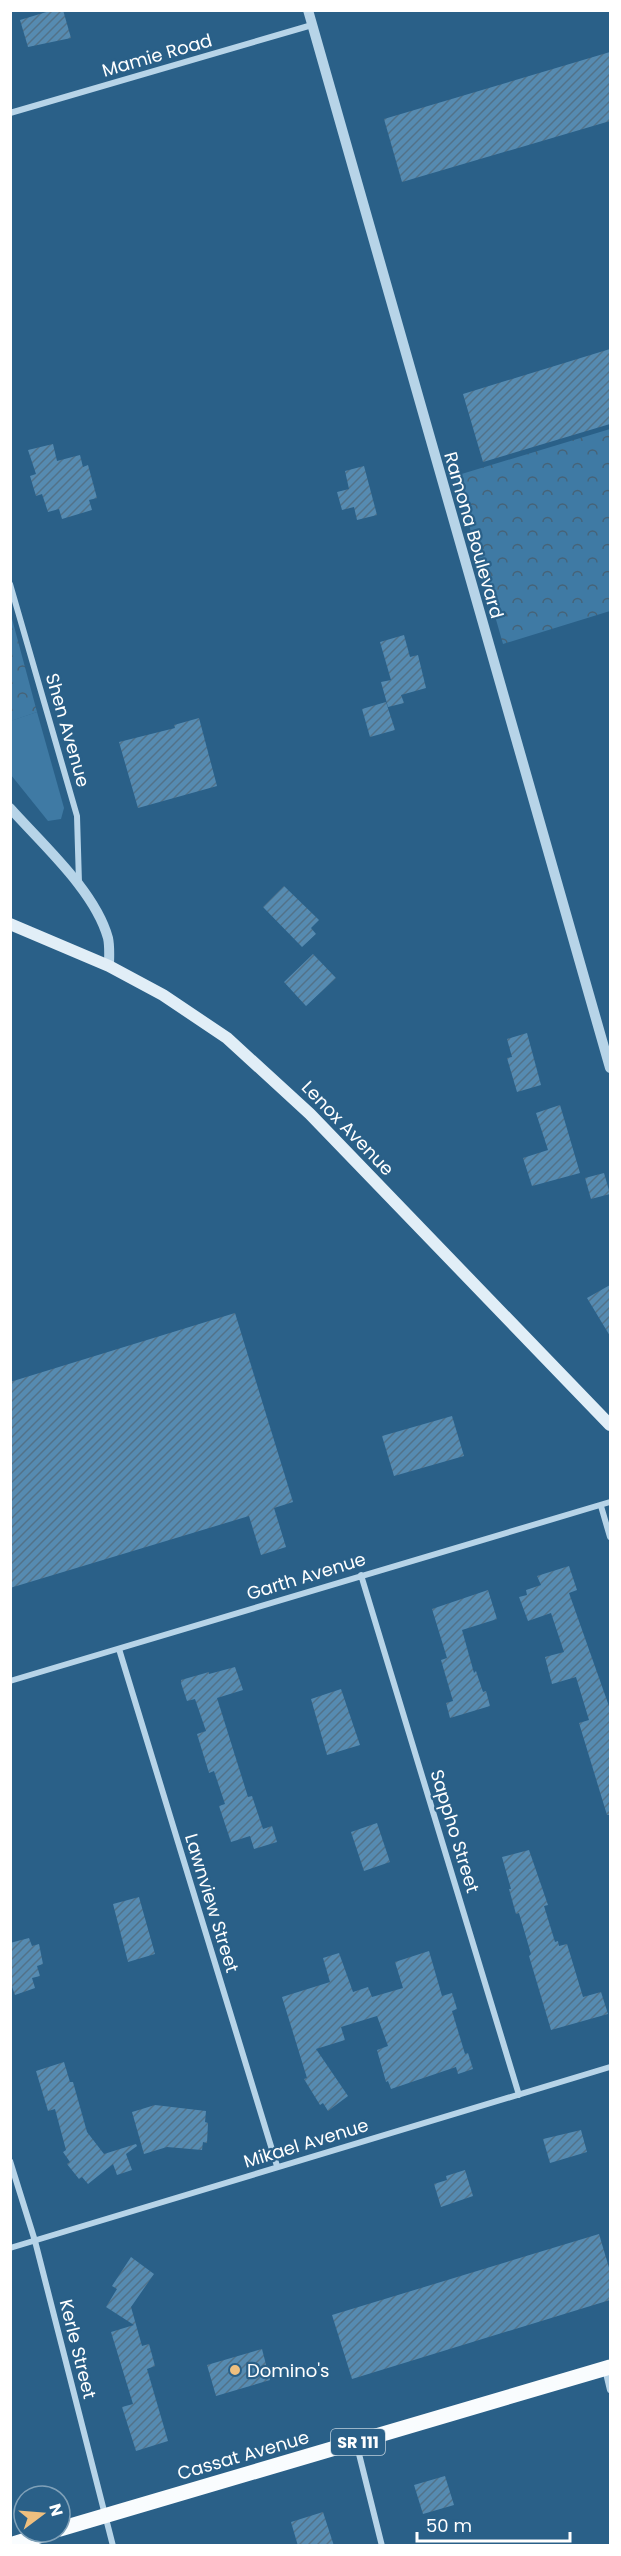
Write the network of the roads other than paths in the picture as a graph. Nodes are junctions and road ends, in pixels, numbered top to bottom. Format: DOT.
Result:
graph roads {
  1 [pos="308,10"];
  2 [pos="312,25"];
  3 [pos="10,113"];
  4 [pos="10,584"];
  5 [pos="10,808"];
  6 [pos="80,886"];
  7 [pos="10,924"];
  8 [pos="109,966"];
  9 [pos="606,1037"];
  10 [pos="610,1068"];
  11 [pos="610,1425"];
  12 [pos="610,1502"];
  13 [pos="601,1506"];
  14 [pos="610,1537"];
  15 [pos="361,1575"];
  16 [pos="119,1649"];
  17 [pos="10,1682"];
  18 [pos="610,2067"];
  19 [pos="519,2096"];
  20 [pos="10,2161"];
  21 [pos="277,2166"];
  22 [pos="34,2241"];
  23 [pos="10,2248"];
  24 [pos="608,2368"];
  25 [pos="610,2391"];
  26 [pos="356,2442"];
  27 [pos="105,2516"];
  28 [pos="72,2526"];
  29 [pos="112,2546"];
  30 [pos="382,2546"];
  1 -- 2 [label="street, Ramona Boulevard"];
  2 -- 3 [label="street, Mamie Road"];
  2 -- 9 [label="street, Ramona Boulevard"];
  4 -- 6 [label="street, Shen Avenue"];
  5 -- 6 [label="street"];
  6 -- 8 [label="street"];
  7 -- 8 [label="main road, Lenox Avenue"];
  8 -- 11 [label="main road, Lenox Avenue"];
  9 -- 10 [label="street, Ramona Boulevard"];
  12 -- 13 [label="street, Garth Avenue"];
  13 -- 14 [label="street"];
  13 -- 15 [label="street, Garth Avenue"];
  15 -- 16 [label="street, Garth Avenue"];
  15 -- 19 [label="street, Sappho Street"];
  16 -- 17 [label="street, Garth Avenue"];
  16 -- 21 [label="street, Lawnview Street"];
  18 -- 19 [label="street, Mikael Avenue"];
  19 -- 21 [label="street, Mikael Avenue"];
  20 -- 22 [label="street, Kerle Street"];
  21 -- 22 [label="street, Mikael Avenue"];
  22 -- 23 [label="street, Mikael Avenue"];
  22 -- 27 [label="street, Kerle Street"];
  24 -- 25 [label="street"];
  24 -- 26 [label="main road, Cassat Avenue / SR 111"];
  26 -- 27 [label="main road, Cassat Avenue / SR 111"];
  26 -- 30 [label="street"];
  27 -- 28 [label="main road, Cassat Avenue / SR 111"];
  27 -- 29 [label="street, Kerle Street"];
}
